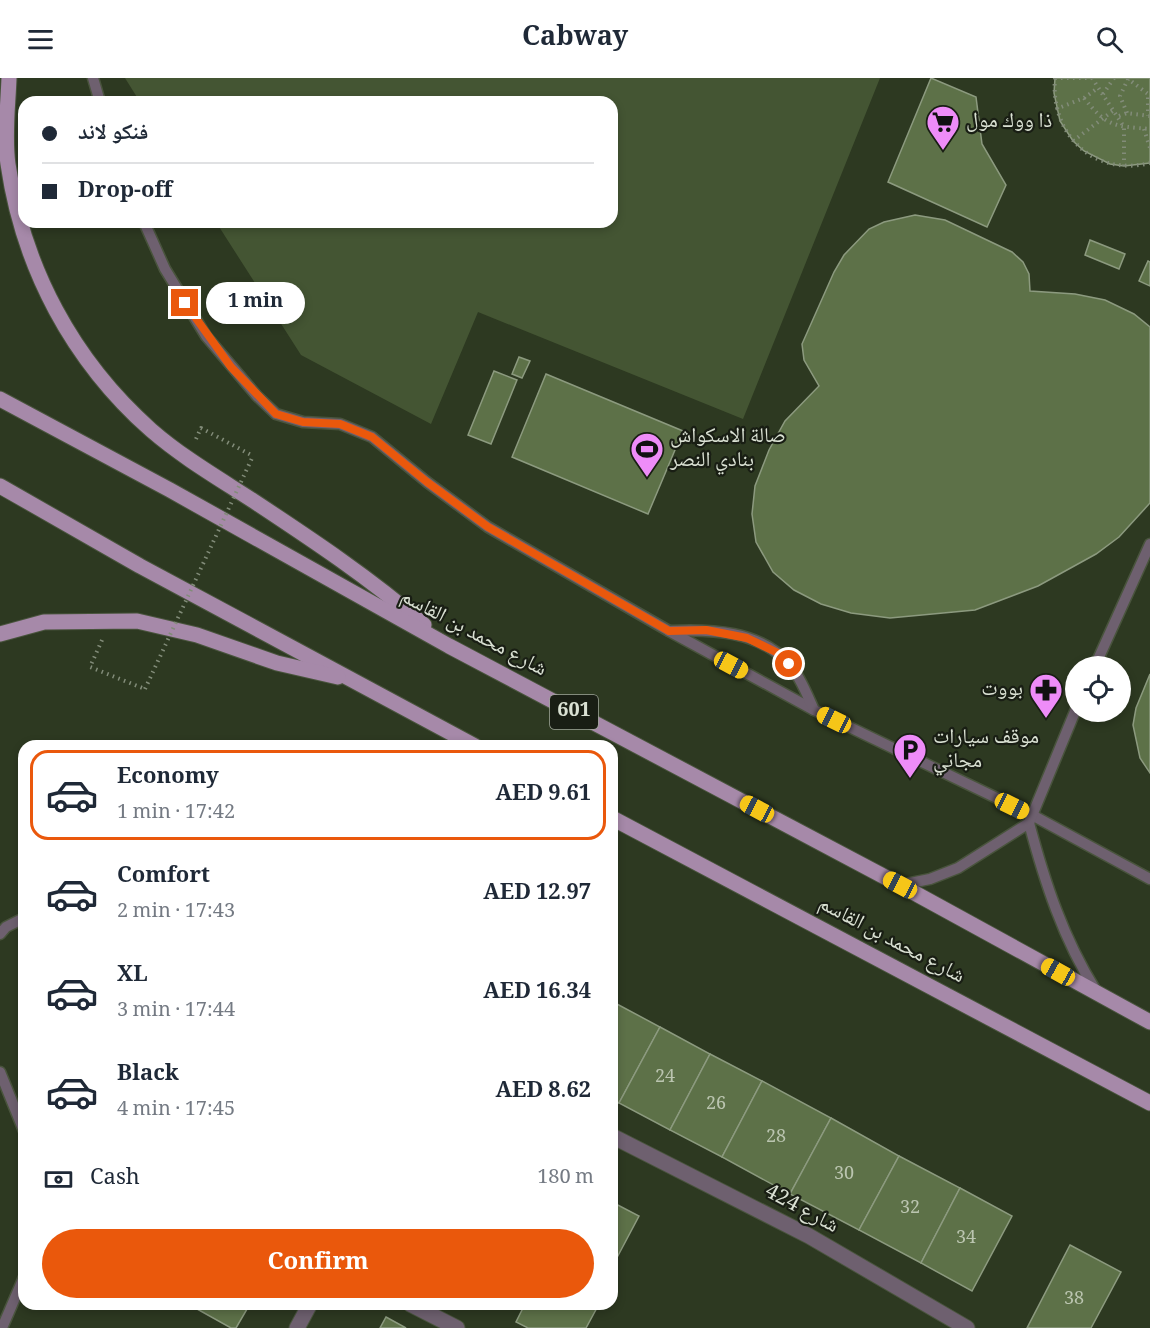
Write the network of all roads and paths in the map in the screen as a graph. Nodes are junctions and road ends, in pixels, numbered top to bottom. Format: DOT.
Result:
graph roads {
  1 [pos="1,78"];
  2 [pos="9,78"];
  3 [pos="93,78"];
  4 [pos="1055,78"];
  5 [pos="1091,78"];
  6 [pos="1114,78"];
  7 [pos="1128,78"];
  8 [pos="0,83"];
  9 [pos="1098,88"];
  10 [pos="1149,93"];
  11 [pos="1103,94"];
  12 [pos="98,96"];
  13 [pos="1084,98"];
  14 [pos="1056,109"];
  15 [pos="1114,110"];
  16 [pos="1127,113"];
  17 [pos="1149,116"];
  18 [pos="1119,117"];
  19 [pos="1101,120"];
  20 [pos="1124,127"];
  21 [pos="1144,128"];
  22 [pos="1150,129"];
  23 [pos="1073,141"];
  24 [pos="1150,148"];
  25 [pos="1150,164"];
  26 [pos="1124,166"];
  27 [pos="18,213"];
  28 [pos="22,228"];
  29 [pos="147,228"];
  30 [pos="0,399"];
  31 [pos="201,428"];
  32 [pos="0,486"];
  33 [pos="1150,544"];
  34 [pos="669,631"];
  35 [pos="0,634"];
  36 [pos="449,646"];
  37 [pos="1100,656"];
  38 [pos="90,667"];
  39 [pos="352,680"];
  40 [pos="814,710"];
  41 [pos="1071,722"];
  42 [pos="464,740"];
  43 [pos="1030,819"];
  44 [pos="618,821"];
  45 [pos="1150,879"];
  46 [pos="900,885"];
  47 [pos="18,921"];
  48 [pos="0,934"];
  49 [pos="1097,993"];
  50 [pos="1150,1022"];
  51 [pos="0,1072"];
  52 [pos="1150,1103"];
  53 [pos="18,1116"];
  54 [pos="618,1139"];
  55 [pos="18,1291"];
  56 [pos="306,1310"];
  57 [pos="422,1310"];
  58 [pos="2,1328"];
  59 [pos="297,1328"];
  60 [pos="457,1328"];
  61 [pos="967,1328"];
  1 -- 8 [label="main road"];
  2 -- 27 [label="main road"];
  3 -- 12 [label="lane"];
  4 -- 5 [label="path"];
  4 -- 14 [label="path"];
  5 -- 9 [label="path"];
  6 -- 11 [label="path"];
  7 -- 10 [label="path"];
  7 -- 16 [label="path"];
  9 -- 11 [label="path"];
  9 -- 13 [label="path"];
  10 -- 17 [label="path"];
  11 -- 15 [label="path"];
  13 -- 14 [label="path"];
  13 -- 19 [label="path"];
  14 -- 23 [label="path"];
  15 -- 18 [label="path"];
  15 -- 19 [label="path"];
  16 -- 17 [label="path"];
  16 -- 18 [label="path"];
  18 -- 20 [label="path"];
  19 -- 20 [label="path"];
  19 -- 23 [label="path"];
  20 -- 21 [label="path"];
  20 -- 26 [label="path"];
  21 -- 22 [label="path"];
  21 -- 24 [label="path"];
  23 -- 26 [label="path"];
  25 -- 26 [label="path"];
  28 -- 36 [label="main road"];
  29 -- 34 [label="lane"];
  30 -- 36 [label="main road, شارع محمد بن القاسم / 601"];
  31 -- 38 [label="path, bridge"];
  32 -- 39 [label="main road"];
  33 -- 37 [label="lane"];
  34 -- 40 [label="lane"];
  34 -- 40 [label="lane"];
  35 -- 39 [label="main road"];
  36 -- 46 [label="main road, شارع محمد بن القاسم / 601"];
  39 -- 42 [label="main road"];
  40 -- 43 [label="lane"];
  41 -- 43 [label="lane"];
  43 -- 45 [label="lane"];
  43 -- 46 [label="lane"];
  43 -- 49 [label="lane"];
  44 -- 52 [label="main road, شارع محمد بن القاسم"];
  46 -- 49 [label="main road, شارع محمد بن القاسم / 601"];
  47 -- 48 [label="lane"];
  49 -- 50 [label="main road, شارع محمد بن القاسم / 601"];
  51 -- 53 [label="lane"];
  54 -- 61 [label="street, شارع 424"];
  55 -- 58 [label="lane"];
  56 -- 59 [label="street"];
  57 -- 60 [label="street"];
}
